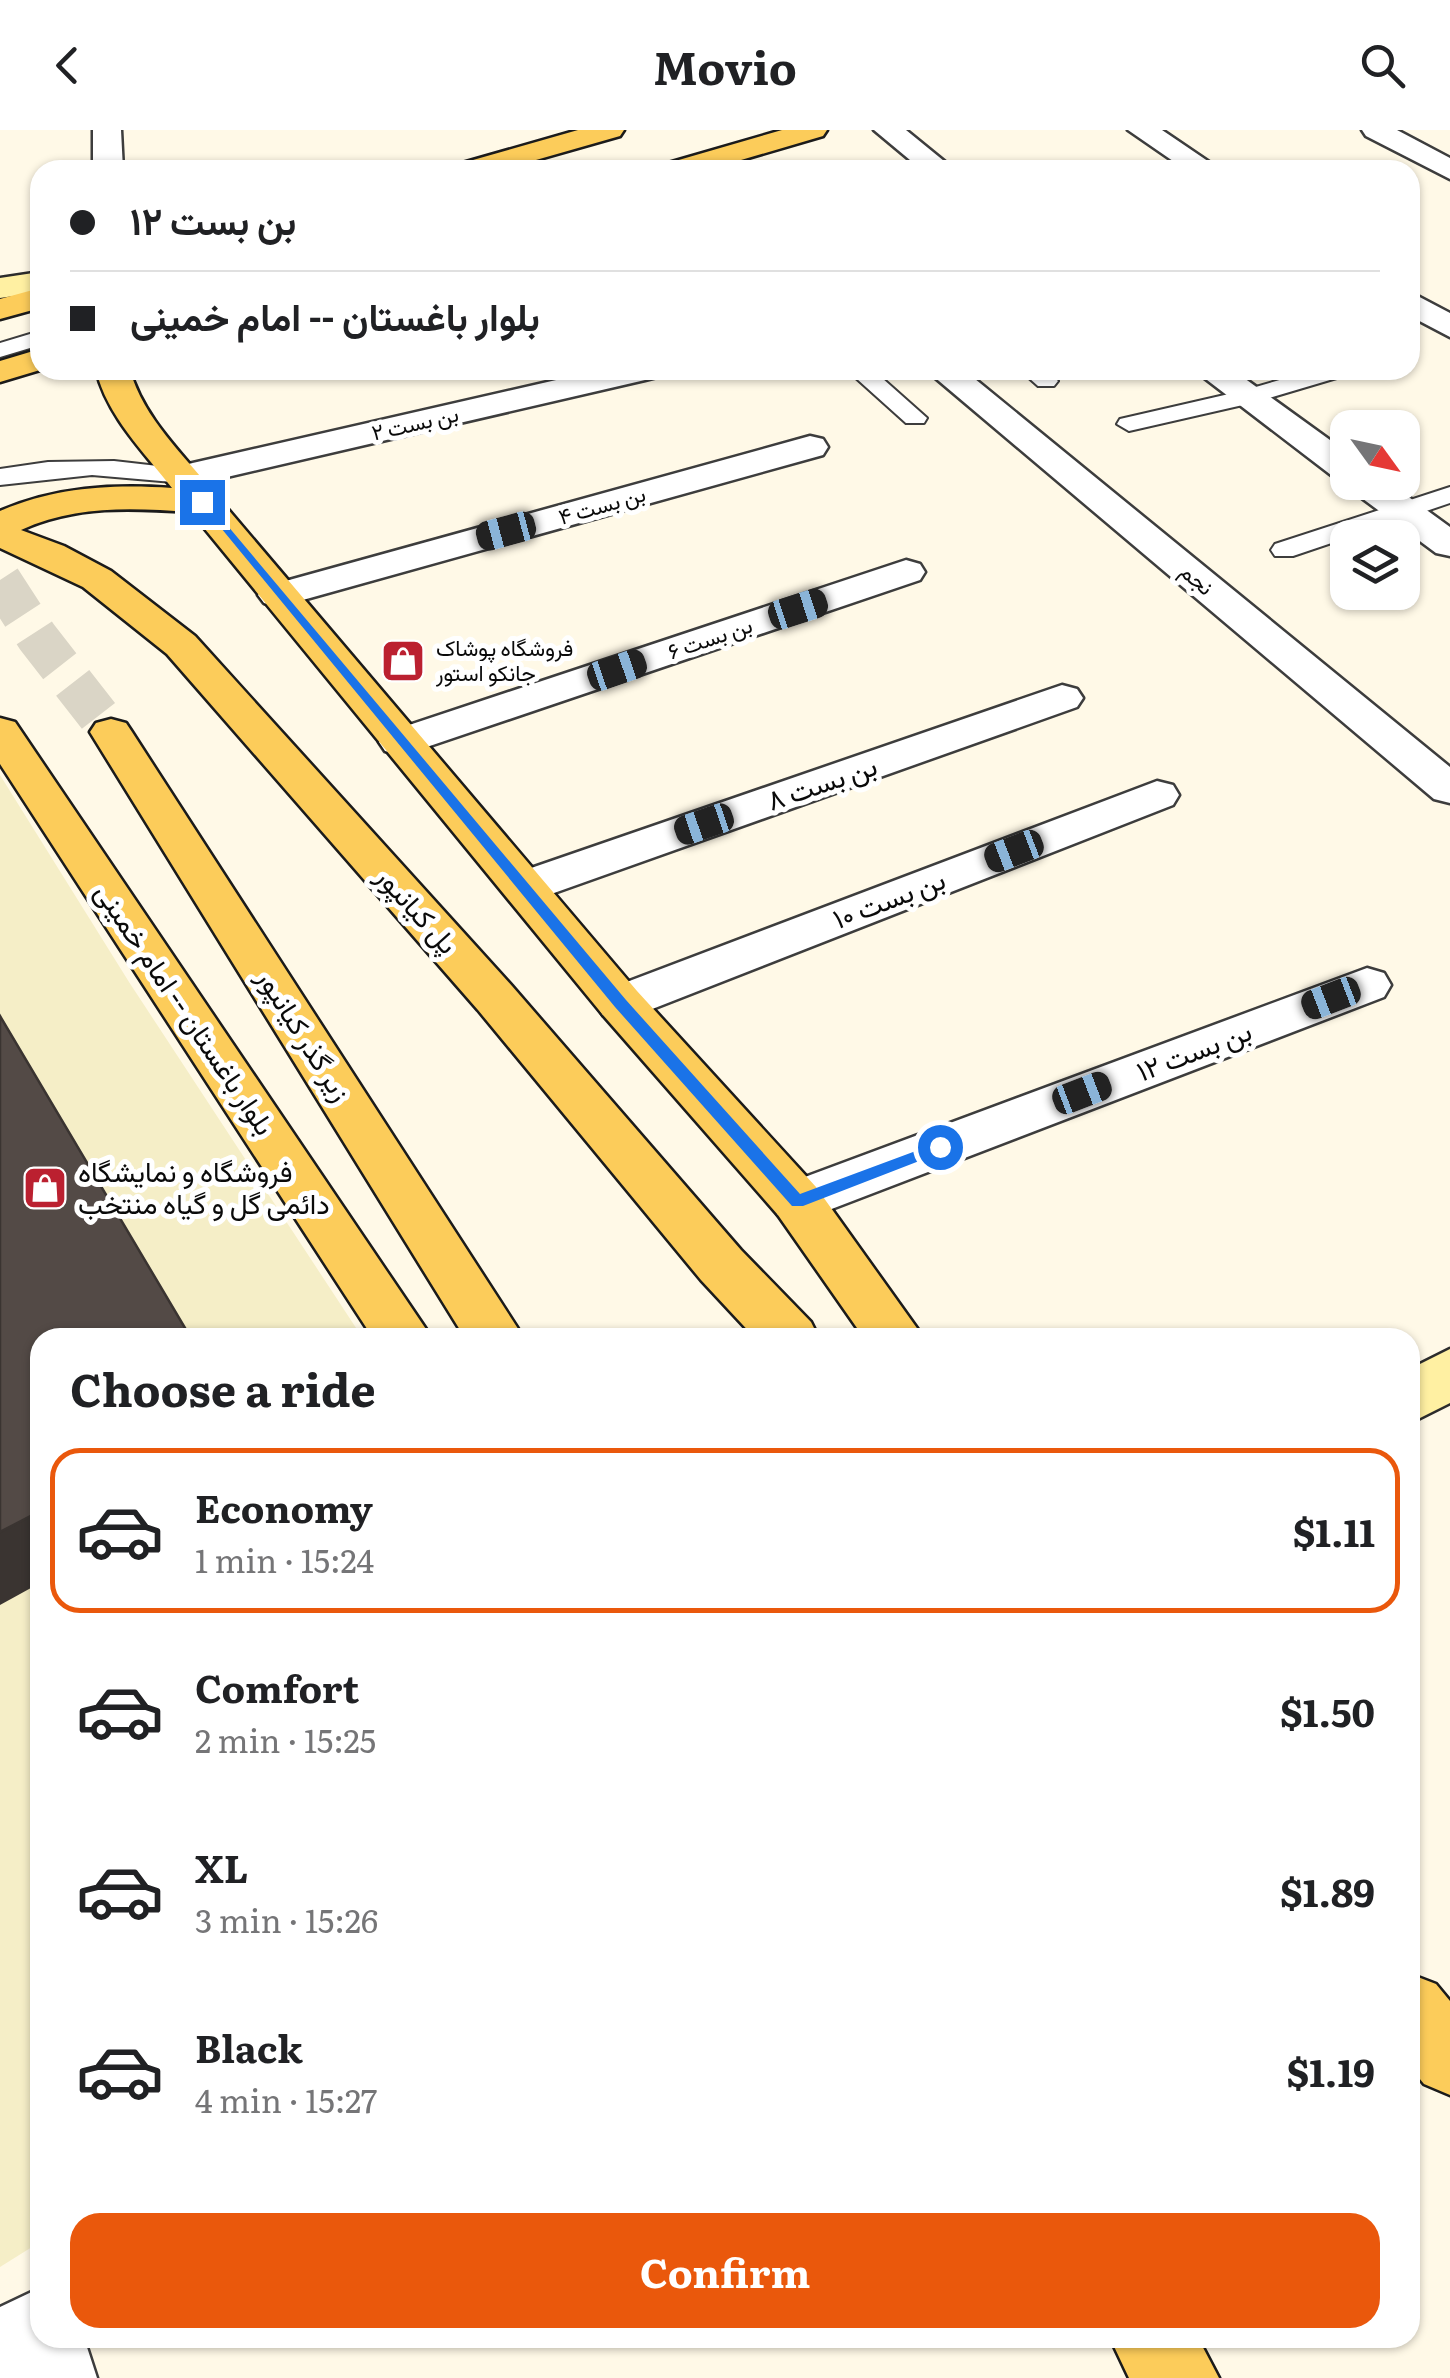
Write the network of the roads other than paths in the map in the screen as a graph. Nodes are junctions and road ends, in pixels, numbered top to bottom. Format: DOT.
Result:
graph roads {
  1 [pos="106,130"];
  2 [pos="610,130"];
  3 [pos="813,130"];
  4 [pos="888,130"];
  5 [pos="1142,130"];
  6 [pos="1376,130"];
  7 [pos="632,150"];
  8 [pos="108,160"];
  9 [pos="504,160"];
  10 [pos="598,160"];
  11 [pos="714,160"];
  12 [pos="927,160"];
  13 [pos="1190,160"];
  14 [pos="1450,170"];
  15 [pos="30,284"];
  16 [pos="0,288"];
  17 [pos="30,301"];
  18 [pos="1420,308"];
  19 [pos="0,309"];
  20 [pos="1450,328"];
  21 [pos="30,330"];
  22 [pos="0,339"];
  23 [pos="30,341"];
  24 [pos="0,350"];
  25 [pos="30,362"];
  26 [pos="0,372"];
  27 [pos="116,380"];
  28 [pos="598,380"];
  29 [pos="870,380"];
  30 [pos="955,380"];
  31 [pos="1224,380"];
  32 [pos="1306,380"];
  33 [pos="1248,398"];
  34 [pos="914,418"];
  35 [pos="1129,424"];
  36 [pos="810,447"];
  37 [pos="1330,457"];
  38 [pos="0,477"];
  39 [pos="193,489"];
  40 [pos="1450,496"];
  41 [pos="1388,500"];
  42 [pos="1402,510"];
  43 [pos="0,526"];
  44 [pos="0,535"];
  45 [pos="1450,546"];
  46 [pos="1284,550"];
  47 [pos="906,572"];
  48 [pos="278,595"];
  49 [pos="1062,698"];
  50 [pos="0,731"];
  51 [pos="111,732"];
  52 [pos="400,742"];
  53 [pos="1450,789"];
  54 [pos="1157,796"];
  55 [pos="524,887"];
  56 [pos="1367,985"];
  57 [pos="620,1003"];
  58 [pos="797,1202"];
  59 [pos="397,1328"];
  60 [pos="490,1328"];
  61 [pos="781,1328"];
  62 [pos="889,1328"];
  63 [pos="1450,1374"];
  64 [pos="1420,1393"];
  65 [pos="1420,2022"];
  66 [pos="1450,2058"];
  67 [pos="30,2334"];
  68 [pos="47,2348"];
  69 [pos="1157,2348"];
  70 [pos="0,2354"];
  71 [pos="56,2378"];
  72 [pos="1178,2378"];
  1 -- 8 [label="street"];
  2 -- 9 [label="main road"];
  3 -- 11 [label="main road"];
  4 -- 12 [label="street"];
  5 -- 13 [label="street"];
  6 -- 14 [label="street"];
  7 -- 10 [label="main road"];
  15 -- 16 [label="main road"];
  17 -- 19 [label="main road"];
  18 -- 20 [label="street"];
  21 -- 22 [label="lane"];
  23 -- 24 [label="lane"];
  25 -- 26 [label="main road"];
  27 -- 39 [label="main road"];
  28 -- 39 [label="street, بن بست ۲"];
  29 -- 34 [label="lane"];
  30 -- 53 [label="street, نجم"];
  31 -- 33 [label="street"];
  32 -- 33 [label="lane"];
  33 -- 35 [label="lane"];
  33 -- 37 [label="street"];
  36 -- 48 [label="street, بن بست ۴"];
  38 -- 39 [label="lane"];
  39 -- 43 [label="main road"];
  39 -- 48 [label="main road"];
  40 -- 42 [label="lane"];
  41 -- 42 [label="street"];
  42 -- 45 [label="street"];
  42 -- 46 [label="lane"];
  44 -- 61 [label="main road, پل کیانپور"];
  47 -- 52 [label="street, بن بست ۶"];
  48 -- 52 [label="main road"];
  49 -- 55 [label="street, بن بست ۸"];
  50 -- 59 [label="main road, بلوار باغستان -- امام خمینی"];
  51 -- 60 [label="main road, زیر گذر کیانپور"];
  52 -- 55 [label="main road"];
  54 -- 57 [label="street, بن بست ۱۰"];
  55 -- 57 [label="main road"];
  56 -- 58 [label="street, بن بست ۱۲"];
  57 -- 58 [label="main road"];
  58 -- 62 [label="main road"];
  63 -- 64 [label="main road"];
  65 -- 66 [label="main road"];
  67 -- 70 [label="street"];
  68 -- 71 [label="street"];
  69 -- 72 [label="main road"];
}
